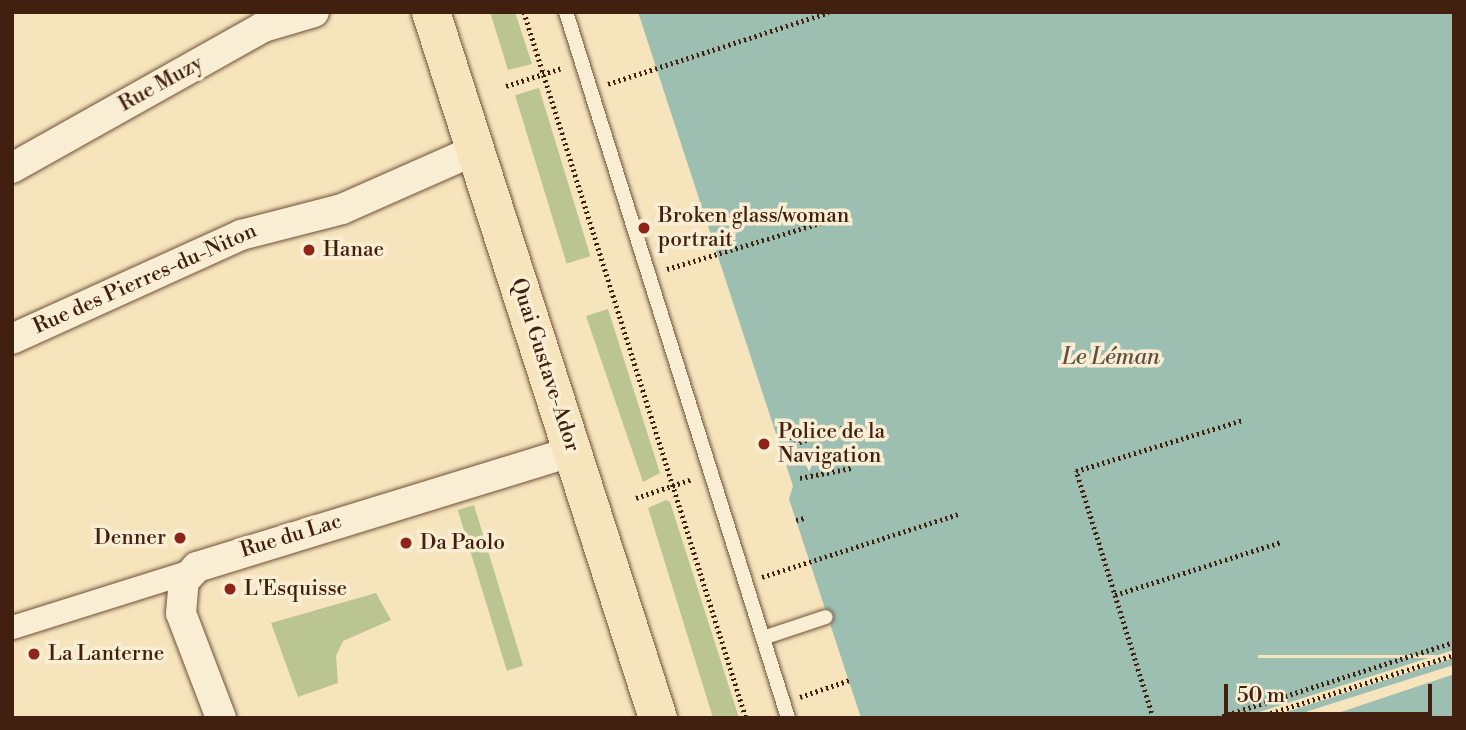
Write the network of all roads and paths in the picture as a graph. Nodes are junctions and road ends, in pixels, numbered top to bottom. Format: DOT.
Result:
graph roads {
  1 [pos="314,12"];
  2 [pos="431,12"];
  3 [pos="524,12"];
  4 [pos="566,12"];
  5 [pos="829,12"];
  6 [pos="261,19"];
  7 [pos="564,67"];
  8 [pos="543,74"];
  9 [pos="506,86"];
  10 [pos="590,89"];
  11 [pos="475,150"];
  12 [pos="12,168"];
  13 [pos="837,218"];
  14 [pos="649,274"];
  15 [pos="12,339"];
  16 [pos="1244,420"];
  17 [pos="789,427"];
  18 [pos="842,428"];
  19 [pos="794,444"];
  20 [pos="573,451"];
  21 [pos="796,452"];
  22 [pos="851,468"];
  23 [pos="800,478"];
  24 [pos="693,479"];
  25 [pos="674,485"];
  26 [pos="636,498"];
  27 [pos="958,514"];
  28 [pos="804,518"];
  29 [pos="796,520"];
  30 [pos="1281,542"];
  31 [pos="191,572"];
  32 [pos="745,583"];
  33 [pos="1115,595"];
  34 [pos="826,617"];
  35 [pos="12,627"];
  36 [pos="763,638"];
  37 [pos="1454,642"];
  38 [pos="1454,655"];
  39 [pos="850,680"];
  40 [pos="783,703"];
  41 [pos="221,718"];
  42 [pos="658,718"];
  43 [pos="746,718"];
  44 [pos="788,718"];
  45 [pos="1153,718"];
  46 [pos="1217,718"];
  47 [pos="1255,718"];
  1 -- 6 [label="street, Rue Muzy"];
  2 -- 11 [label="main road, Quai Gustave-Ador"];
  3 -- 8 [label="path"];
  4 -- 10 [label="lane"];
  5 -- 10 [label="path"];
  6 -- 12 [label="street, Rue Muzy"];
  7 -- 8 [label="path"];
  8 -- 9 [label="path"];
  8 -- 25 [label="path"];
  10 -- 14 [label="lane"];
  11 -- 15 [label="street, Rue des Pierres-du-Niton"];
  11 -- 20 [label="main road, Quai Gustave-Ador"];
  13 -- 14 [label="path"];
  14 -- 32 [label="lane"];
  16 -- 33 [label="path"];
  17 -- 19 [label="path"];
  18 -- 19 [label="path"];
  19 -- 21 [label="path"];
  20 -- 31 [label="street, Rue du Lac"];
  20 -- 42 [label="main road, Quai Gustave-Ador"];
  22 -- 23 [label="path"];
  24 -- 25 [label="path"];
  25 -- 26 [label="path"];
  25 -- 43 [label="path"];
  27 -- 32 [label="path"];
  28 -- 29 [label="path"];
  30 -- 33 [label="path"];
  31 -- 35 [label="street, Rue du Lac"];
  31 -- 41 [label="street"];
  32 -- 36 [label="lane"];
  33 -- 45 [label="path"];
  34 -- 36 [label="lane"];
  36 -- 40 [label="lane"];
  37 -- 46 [label="path"];
  38 -- 47 [label="path"];
  39 -- 40 [label="path"];
  40 -- 44 [label="lane"];
}
